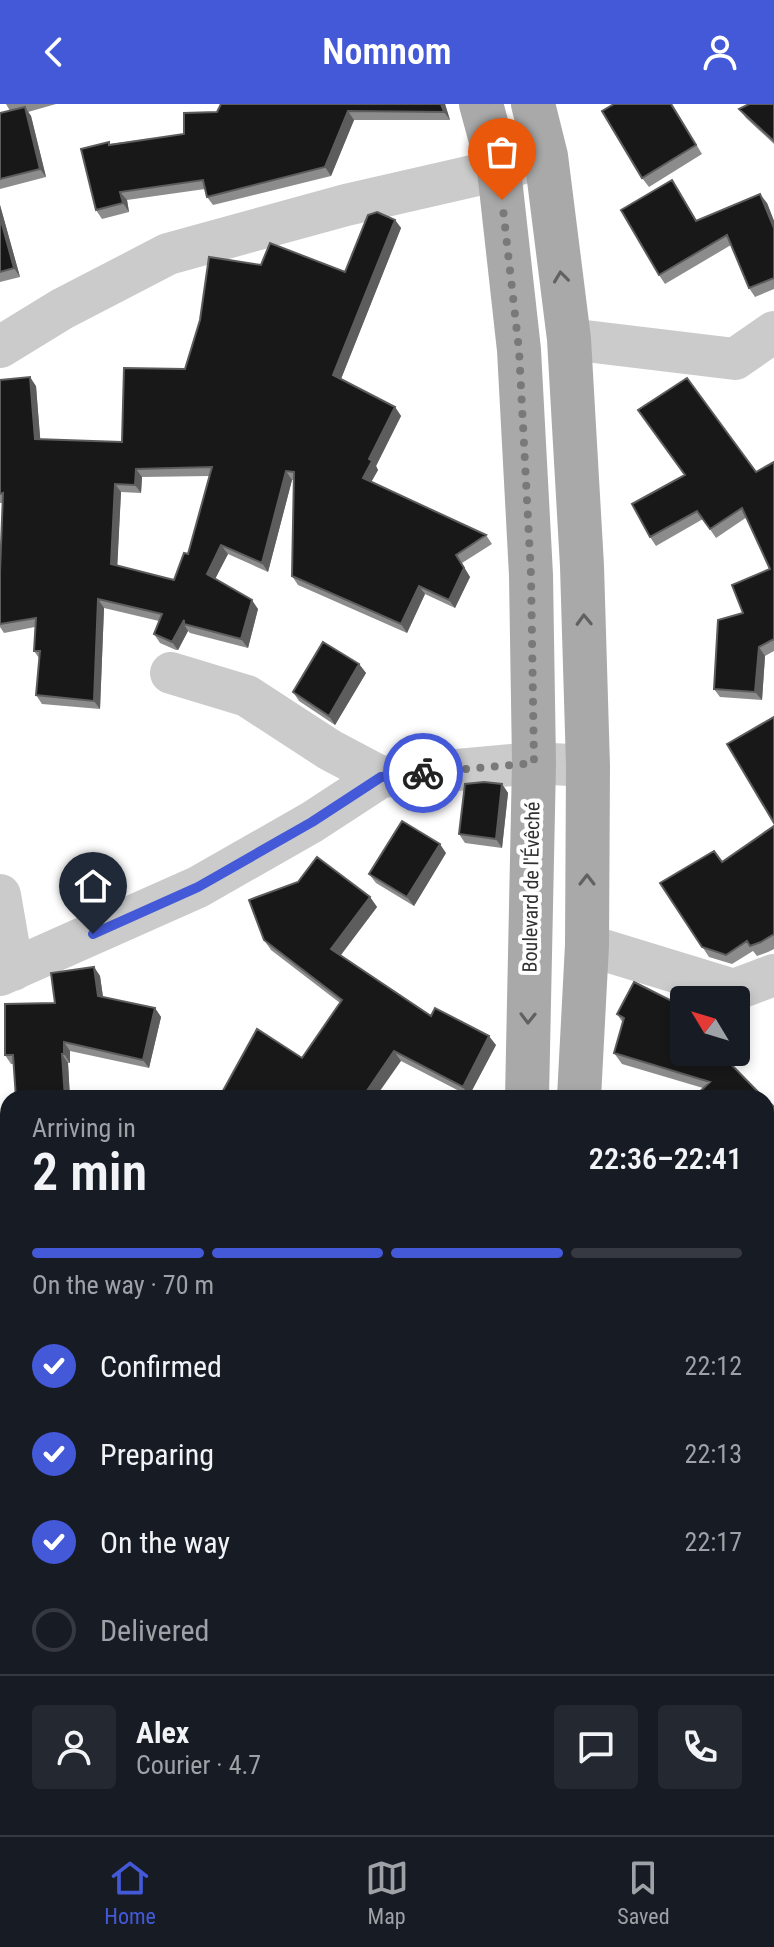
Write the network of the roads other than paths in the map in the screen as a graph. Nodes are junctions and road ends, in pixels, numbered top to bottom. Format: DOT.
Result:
graph roads {
  1 [pos="481,104"];
  2 [pos="533,104"];
  3 [pos="546,156"];
  4 [pos="499,170"];
  5 [pos="774,332"];
  6 [pos="569,339"];
  7 [pos="0,347"];
  8 [pos="171,673"];
  9 [pos="534,763"];
  10 [pos="588,766"];
  11 [pos="381,777"];
  12 [pos="0,895"];
  13 [pos="587,945"];
  14 [pos="7,972"];
  15 [pos="774,975"];
  16 [pos="527,1090"];
  17 [pos="579,1090"];
  1 -- 4 [label="main road, Boulevard de l'Évêché"];
  2 -- 3 [label="main road"];
  3 -- 4 [label="street"];
  6 -- 3 [label="main road, one-way"];
  4 -- 7 [label="street"];
  4 -- 9 [label="main road, Boulevard de l'Évêché"];
  5 -- 6 [label="street"];
  10 -- 6 [label="main road, one-way"];
  8 -- 11 [label="street"];
  9 -- 10 [label="street"];
  9 -- 11 [label="street"];
  9 -- 16 [label="main road, Boulevard de l'Évêché, one-way"];
  13 -- 10 [label="main road, one-way"];
  11 -- 14 [label="street"];
  12 -- 14 [label="street"];
  13 -- 15 [label="street"];
  13 -- 17 [label="main road"];
}
